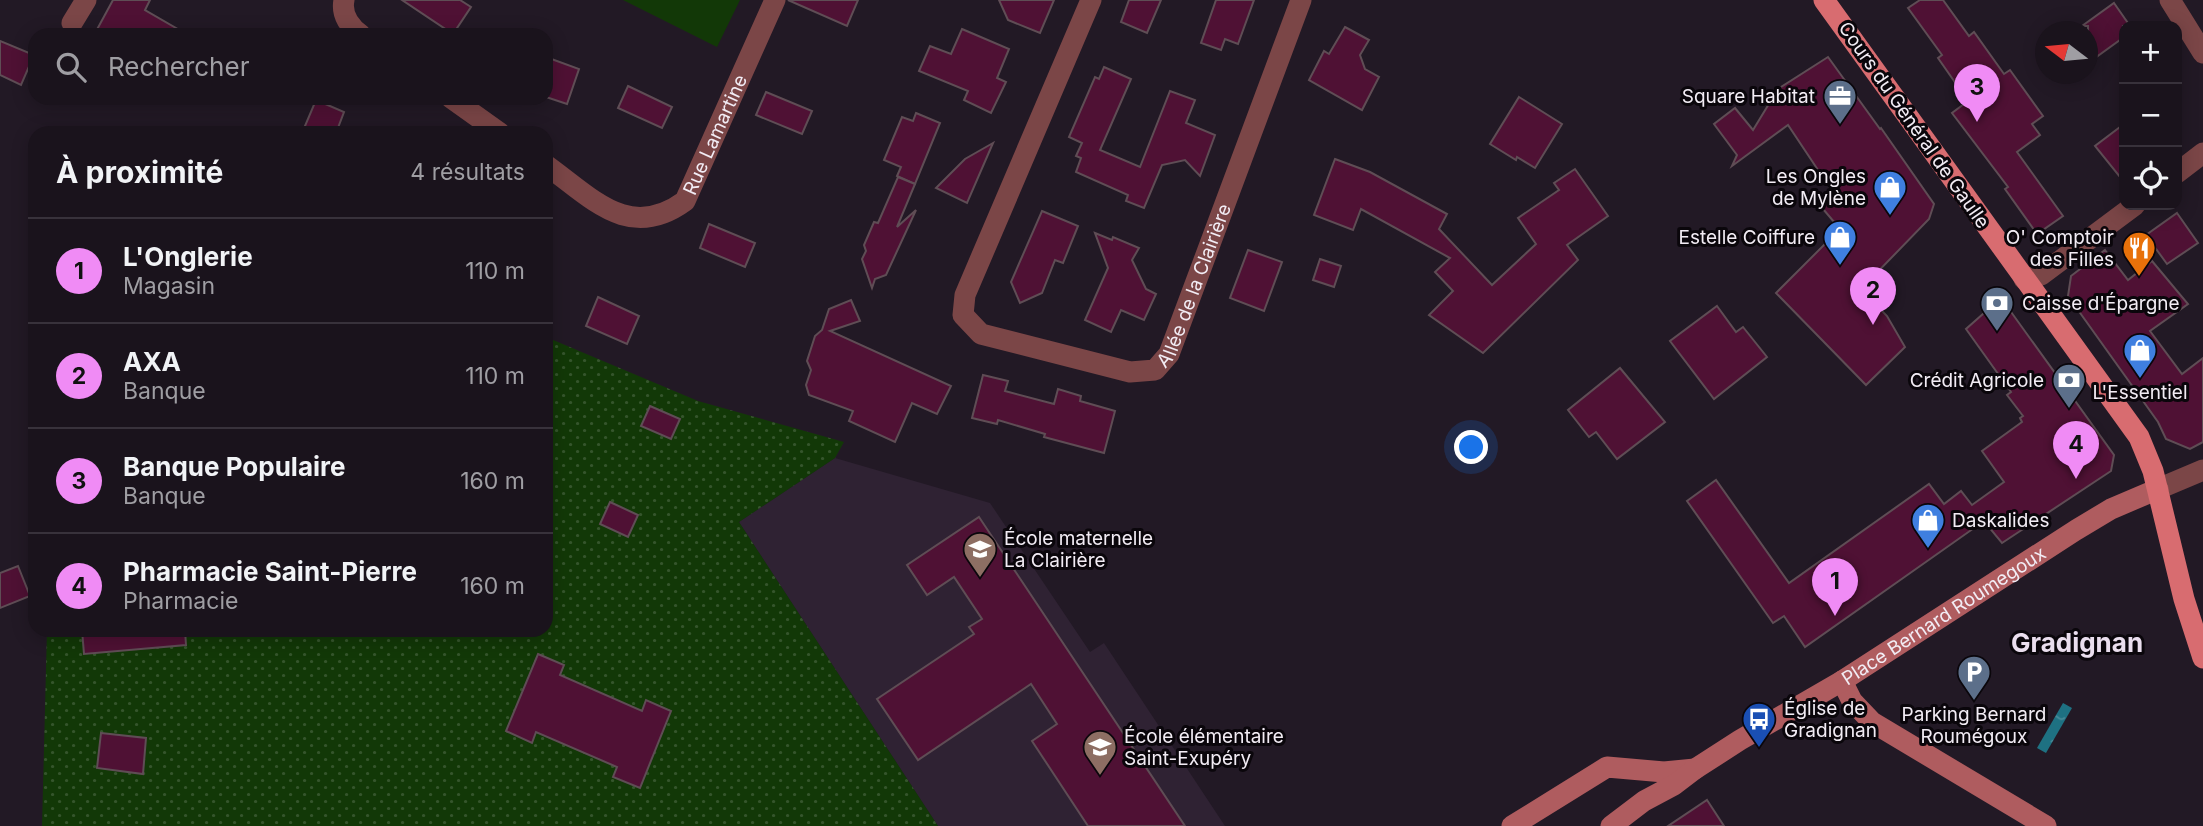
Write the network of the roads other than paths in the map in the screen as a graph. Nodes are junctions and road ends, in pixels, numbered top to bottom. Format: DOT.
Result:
graph roads {
  1 [pos="86,0"];
  2 [pos="775,0"];
  3 [pos="1091,0"];
  4 [pos="1301,0"];
  5 [pos="1824,0"];
  6 [pos="2170,0"];
  7 [pos="343,5"];
  8 [pos="72,23"];
  9 [pos="351,28"];
  10 [pos="2203,53"];
  11 [pos="461,105"];
  12 [pos="490,126"];
  13 [pos="2203,153"];
  14 [pos="2182,169"];
  15 [pos="553,170"];
  16 [pos="2128,210"];
  17 [pos="2024,279"];
  18 [pos="2203,470"];
  19 [pos="2158,489"];
  20 [pos="2203,658"];
  21 [pos="1842,681"];
  22 [pos="1634,769"];
  23 [pos="1695,769"];
  24 [pos="1644,801"];
  25 [pos="1512,826"];
  26 [pos="1611,826"];
  27 [pos="2046,826"];
  1 -- 8 [label="street"];
  2 -- 15 [label="street, Rue Lamartine"];
  3 -- 4 [label="street, Allée de la Clairière"];
  5 -- 17 [label="main road, Cours du Général de Gaulle"];
  6 -- 10 [label="street"];
  7 -- 9 [label="street"];
  11 -- 12 [label="street"];
  13 -- 14 [label="street"];
  16 -- 17 [label="street"];
  17 -- 19 [label="main road, Cours du Général de Gaulle"];
  18 -- 19 [label="street"];
  19 -- 20 [label="main road, Cours du Général de Gaulle"];
  19 -- 21 [label="street, Place Bernard Roumegoux"];
  21 -- 23 [label="street"];
  21 -- 27 [label="street, Place Bernard Roumegoux"];
  22 -- 23 [label="street"];
  22 -- 24 [label="street"];
  22 -- 25 [label="street"];
  23 -- 24 [label="street"];
  24 -- 26 [label="street"];
}
